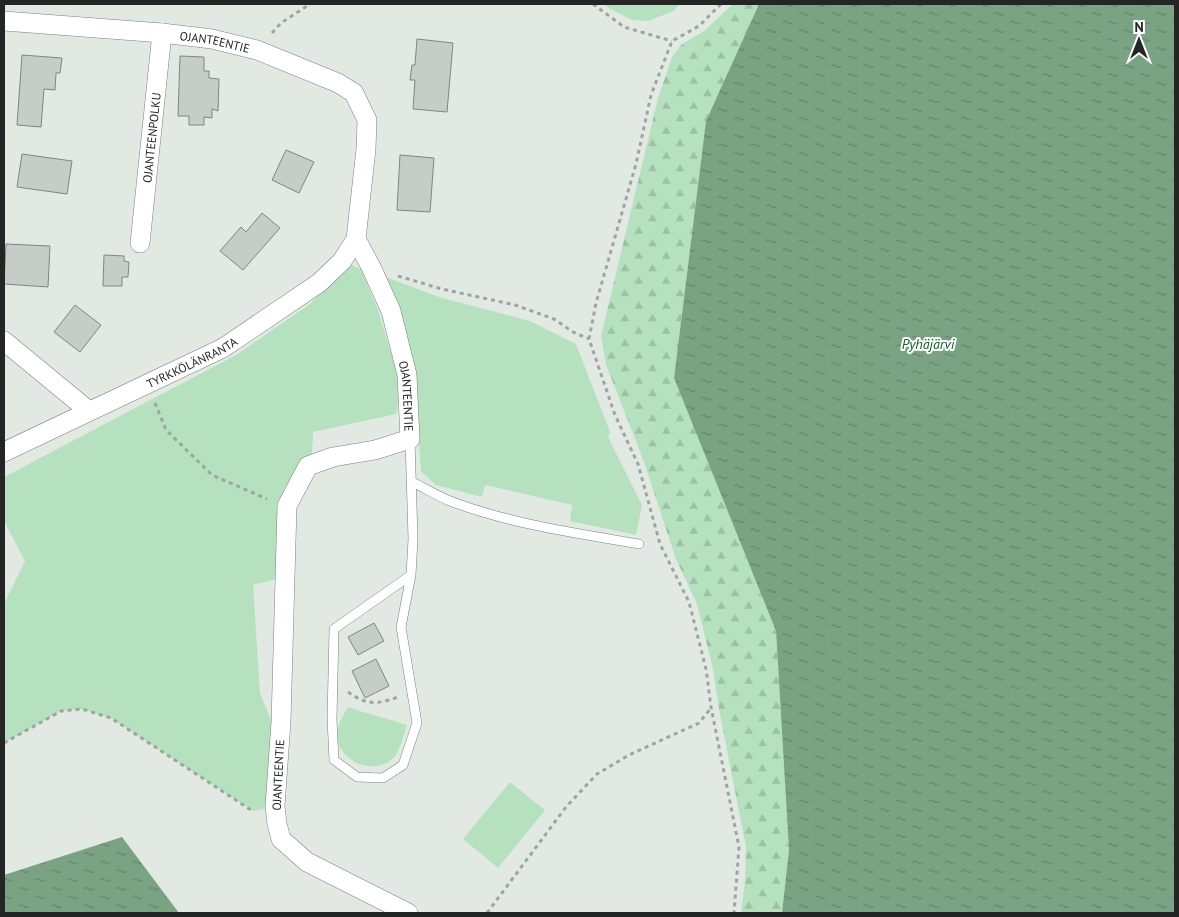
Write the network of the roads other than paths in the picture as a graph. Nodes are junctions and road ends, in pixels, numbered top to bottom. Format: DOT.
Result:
graph roads {
  1 [pos="4,21"];
  2 [pos="162,33"];
  3 [pos="356,239"];
  4 [pos="140,242"];
  5 [pos="4,341"];
  6 [pos="89,411"];
  7 [pos="410,439"];
  8 [pos="4,452"];
  9 [pos="412,482"];
  10 [pos="639,544"];
  11 [pos="411,575"];
  12 [pos="408,913"];
  1 -- 2 [label="street, OJANTEENTIE"];
  2 -- 3 [label="street, OJANTEENTIE"];
  2 -- 4 [label="street, OJANTEENPOLKU"];
  3 -- 6 [label="street, TYRKKÖLÄNRANTA"];
  3 -- 7 [label="street, OJANTEENTIE"];
  5 -- 6 [label="street"];
  6 -- 8 [label="street, TYRKKÖLÄNRANTA"];
  7 -- 9 [label="lane"];
  7 -- 12 [label="street, OJANTEENTIE"];
  9 -- 10 [label="lane"];
  9 -- 11 [label="lane"];
  11 -- 11 [label="lane"];
}
